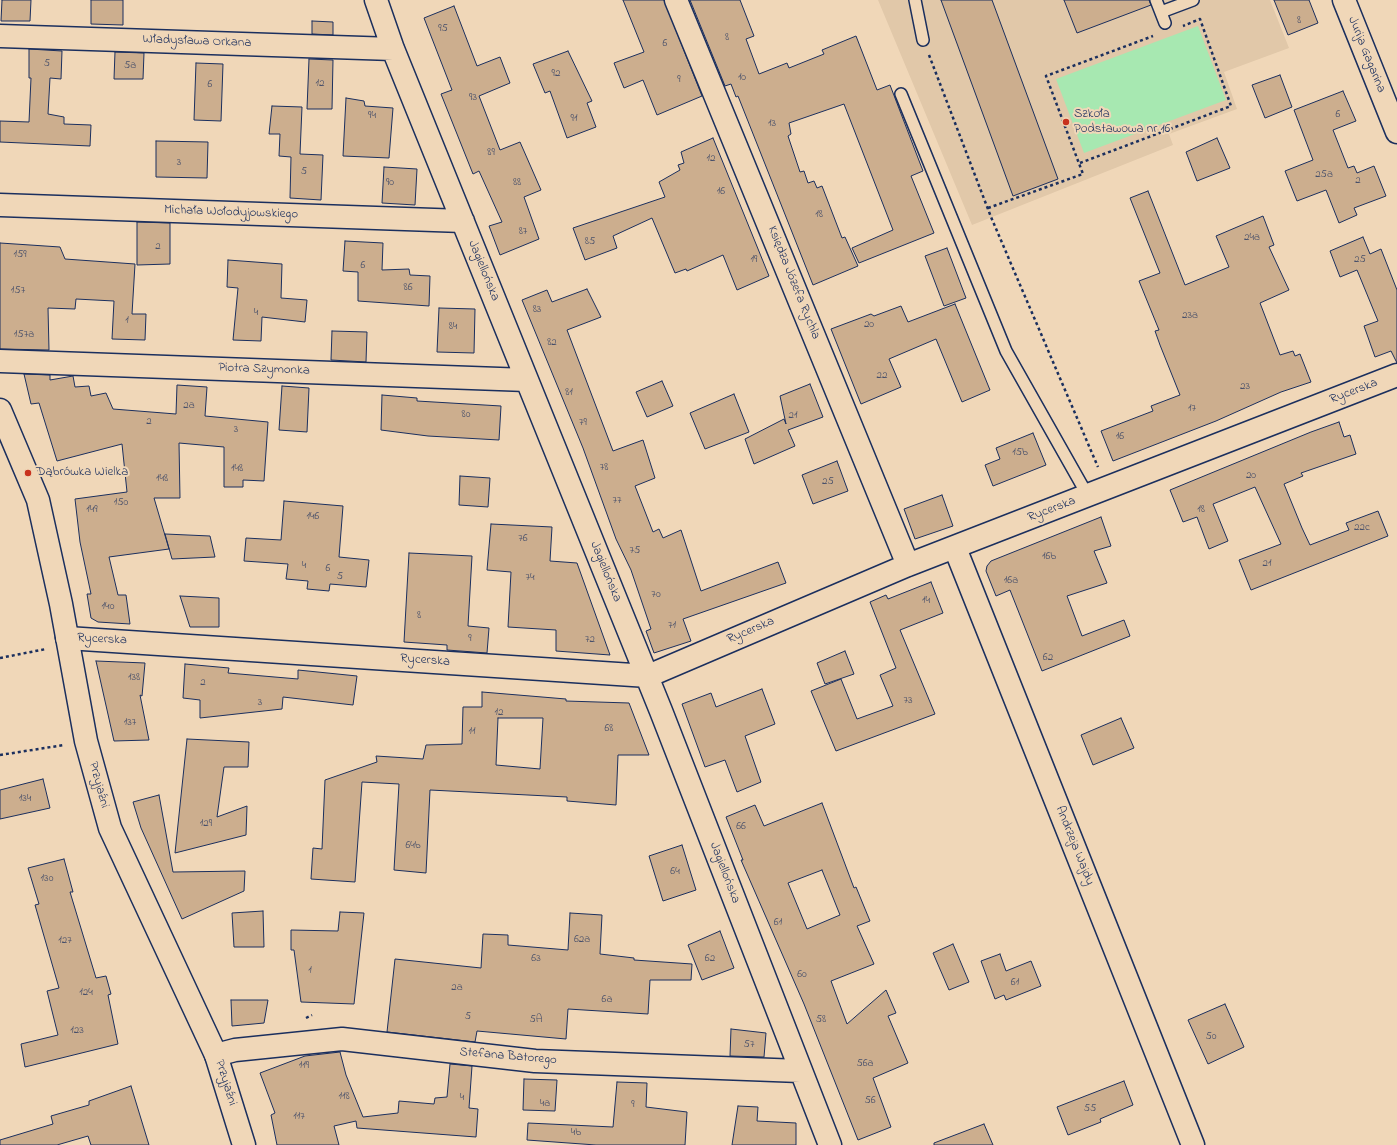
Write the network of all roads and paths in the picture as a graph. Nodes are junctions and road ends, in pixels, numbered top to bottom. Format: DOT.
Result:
graph roads {
  1 [pos="376,0"];
  2 [pos="676,0"];
  3 [pos="915,0"];
  4 [pos="1156,0"];
  5 [pos="1193,0"];
  6 [pos="1344,0"];
  7 [pos="1161,12"];
  8 [pos="1180,26"];
  9 [pos="1163,28"];
  10 [pos="0,36"];
  11 [pos="923,40"];
  12 [pos="393,49"];
  13 [pos="901,94"];
  14 [pos="1397,132"];
  15 [pos="1080,163"];
  16 [pos="0,205"];
  17 [pos="988,208"];
  18 [pos="462,221"];
  19 [pos="0,361"];
  20 [pos="1397,375"];
  21 [pos="527,380"];
  22 [pos="0,410"];
  23 [pos="1085,488"];
  24 [pos="955,548"];
  25 [pos="908,565"];
  26 [pos="68,642"];
  27 [pos="0,658"];
  28 [pos="648,676"];
  29 [pos="86,741"];
  30 [pos="0,755"];
  31 [pos="216,1055"];
  32 [pos="800,1071"];
  33 [pos="244,1145"];
  34 [pos="830,1145"];
  35 [pos="1193,1145"];
  1 -- 12 [label="street, Jagiellońska"];
  2 -- 25 [label="street, Księdza Józefa Rychla"];
  3 -- 11 [label="lane"];
  4 -- 7 [label="lane"];
  5 -- 7 [label="lane"];
  6 -- 14 [label="street, Jurija Gagarina"];
  7 -- 9 [label="lane"];
  8 -- 15 [label="path"];
  9 -- 15 [label="path"];
  10 -- 12 [label="street, Władysława Orkana"];
  11 -- 17 [label="path"];
  12 -- 18 [label="street, Jagiellońska"];
  13 -- 23 [label="lane"];
  15 -- 17 [label="path"];
  16 -- 18 [label="street, Michała Wołodyjowskiego"];
  17 -- 23 [label="path"];
  18 -- 21 [label="street, Jagiellońska"];
  19 -- 21 [label="street, Piotra Szymonka"];
  20 -- 23 [label="street, Rycerska"];
  21 -- 28 [label="street, Jagiellońska"];
  22 -- 26 [label="street, Przyjaźni"];
  23 -- 24 [label="street, Rycerska"];
  24 -- 25 [label="street, Rycerska"];
  24 -- 35 [label="street, Andrzeja Wajdy"];
  25 -- 28 [label="street, Rycerska"];
  26 -- 27 [label="path"];
  26 -- 28 [label="street, Rycerska"];
  26 -- 29 [label="street, Przyjaźni"];
  28 -- 32 [label="street, Jagiellońska"];
  29 -- 30 [label="path"];
  29 -- 31 [label="street, Przyjaźni"];
  31 -- 32 [label="street, Stefana Batorego"];
  31 -- 33 [label="street, Przyjaźni"];
  32 -- 34 [label="street, Jagiellońska"];
}
